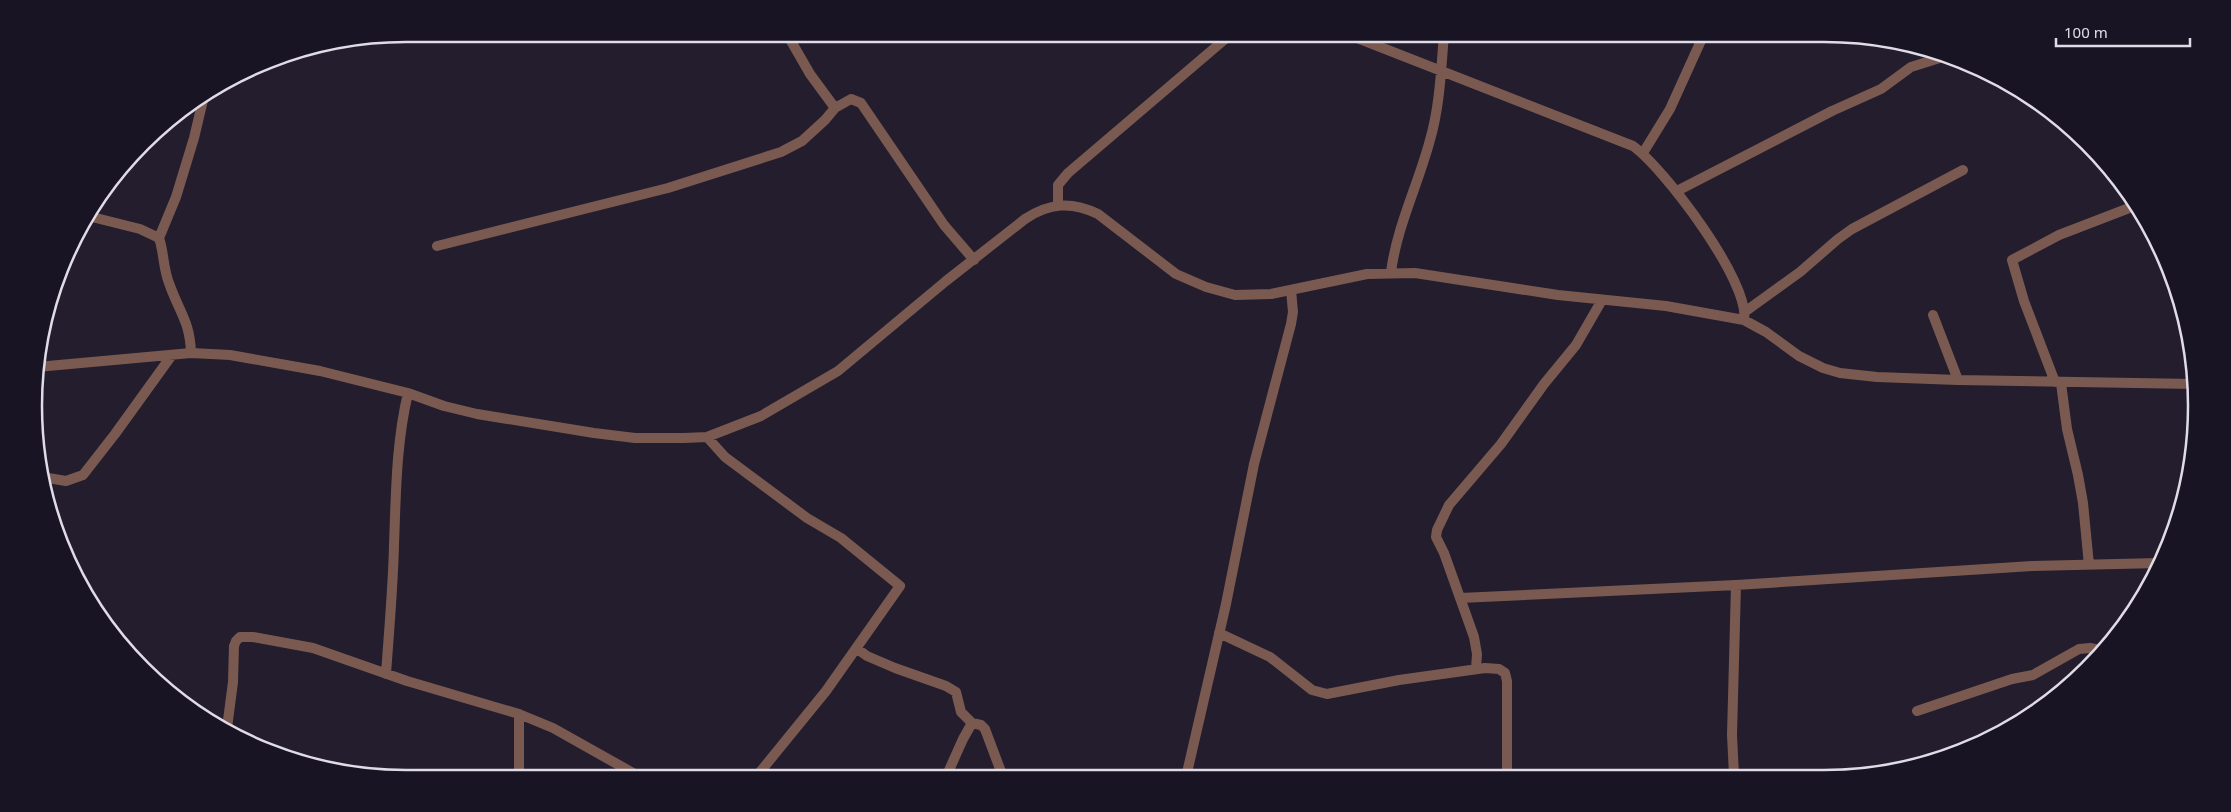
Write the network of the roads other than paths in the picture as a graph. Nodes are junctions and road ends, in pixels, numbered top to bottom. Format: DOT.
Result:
graph roads {
  1 [pos="792,42"];
  2 [pos="1222,42"];
  3 [pos="1368,42"];
  4 [pos="1443,42"];
  5 [pos="1700,42"];
  6 [pos="1934,60"];
  7 [pos="1441,69"];
  8 [pos="202,106"];
  9 [pos="834,108"];
  10 [pos="1642,152"];
  11 [pos="1963,170"];
  12 [pos="1677,191"];
  13 [pos="1058,204"];
  14 [pos="2130,208"];
  15 [pos="95,218"];
  16 [pos="159,238"];
  17 [pos="437,246"];
  18 [pos="974,260"];
  19 [pos="1390,272"];
  20 [pos="1291,290"];
  21 [pos="1602,300"];
  22 [pos="1745,315"];
  23 [pos="1933,315"];
  24 [pos="190,354"];
  25 [pos="172,355"];
  26 [pos="45,366"];
  27 [pos="1958,380"];
  28 [pos="2058,382"];
  29 [pos="2188,384"];
  30 [pos="408,393"];
  31 [pos="707,437"];
  32 [pos="49,478"];
  33 [pos="2153,563"];
  34 [pos="2089,565"];
  35 [pos="1736,585"];
  36 [pos="1460,598"];
  37 [pos="1219,633"];
  38 [pos="856,648"];
  39 [pos="2095,649"];
  40 [pos="1476,669"];
  41 [pos="386,674"];
  42 [pos="1916,710"];
  43 [pos="519,714"];
  44 [pos="228,723"];
  45 [pos="972,723"];
  46 [pos="519,770"];
  47 [pos="628,770"];
  48 [pos="762,770"];
  49 [pos="949,770"];
  50 [pos="1000,770"];
  51 [pos="1187,770"];
  52 [pos="1507,770"];
  53 [pos="1734,770"];
  1 -- 9 [label="street"];
  2 -- 13 [label="street"];
  3 -- 7 [label="street"];
  4 -- 7 [label="street"];
  5 -- 10 [label="street"];
  6 -- 12 [label="street"];
  7 -- 10 [label="street"];
  7 -- 19 [label="street"];
  8 -- 16 [label="street"];
  9 -- 17 [label="street"];
  9 -- 18 [label="street"];
  10 -- 12 [label="street"];
  11 -- 22 [label="street"];
  12 -- 22 [label="street"];
  13 -- 18 [label="street"];
  13 -- 20 [label="street"];
  14 -- 28 [label="street"];
  15 -- 16 [label="street"];
  16 -- 24 [label="street"];
  18 -- 31 [label="street"];
  19 -- 20 [label="street"];
  19 -- 21 [label="street"];
  20 -- 37 [label="street"];
  21 -- 22 [label="street"];
  21 -- 36 [label="street"];
  22 -- 27 [label="street"];
  23 -- 27 [label="street"];
  24 -- 25 [label="street"];
  24 -- 30 [label="street"];
  25 -- 26 [label="street"];
  25 -- 32 [label="street"];
  27 -- 28 [label="street"];
  28 -- 29 [label="street"];
  28 -- 34 [label="street"];
  30 -- 31 [label="street"];
  30 -- 41 [label="street"];
  31 -- 38 [label="street"];
  33 -- 34 [label="street"];
  34 -- 35 [label="street"];
  35 -- 36 [label="street"];
  35 -- 53 [label="street"];
  36 -- 40 [label="street"];
  37 -- 40 [label="street"];
  37 -- 51 [label="street"];
  38 -- 45 [label="street"];
  38 -- 48 [label="street"];
  39 -- 42 [label="street"];
  40 -- 52 [label="street"];
  41 -- 43 [label="street"];
  41 -- 44 [label="street"];
  43 -- 46 [label="street"];
  43 -- 47 [label="street"];
  45 -- 49 [label="street"];
  45 -- 50 [label="street"];
}
